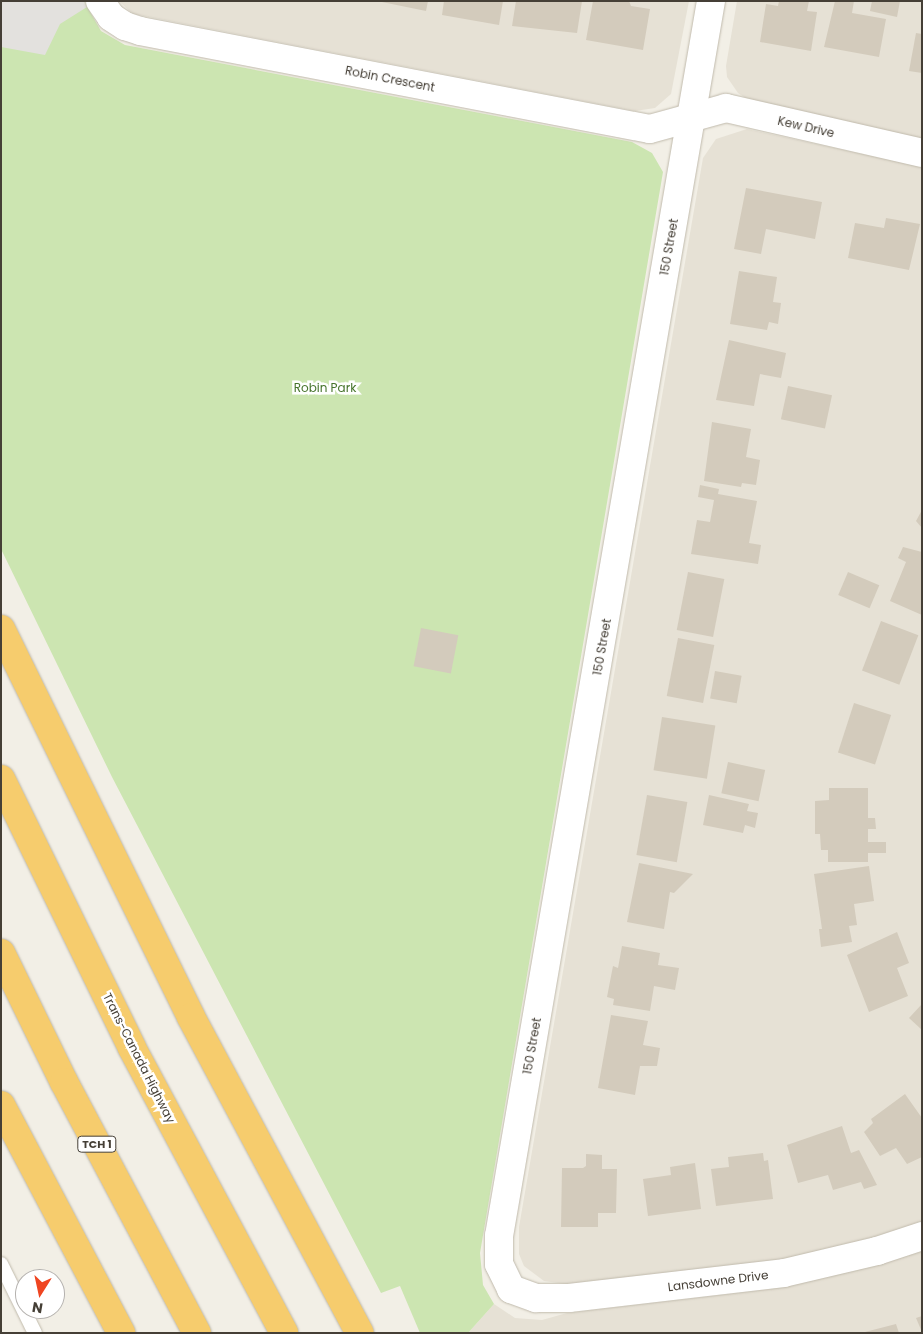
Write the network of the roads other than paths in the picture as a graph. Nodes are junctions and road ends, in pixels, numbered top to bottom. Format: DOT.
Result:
graph roads {
  1 [pos="100,1"];
  2 [pos="711,1"];
  3 [pos="690,119"];
  4 [pos="922,153"];
  5 [pos="1,629"];
  6 [pos="1,779"];
  7 [pos="1,953"];
  8 [pos="1,1105"];
  9 [pos="922,1236"];
  10 [pos="1,1264"];
  11 [pos="511,1289"];
  12 [pos="35,1333"];
  13 [pos="121,1333"];
  14 [pos="197,1333"];
  15 [pos="284,1333"];
  16 [pos="360,1333"];
  1 -- 3 [label="street, Robin Crescent"];
  2 -- 3 [label="street, 150 Street"];
  3 -- 4 [label="street, Kew Drive"];
  3 -- 11 [label="street, 150 Street"];
  5 -- 16 [label="highway"];
  6 -- 15 [label="highway, Trans-Canada Highway"];
  7 -- 14 [label="highway, TCH 1"];
  8 -- 13 [label="highway"];
  9 -- 11 [label="street, Lansdowne Drive"];
  10 -- 12 [label="lane"];
}
